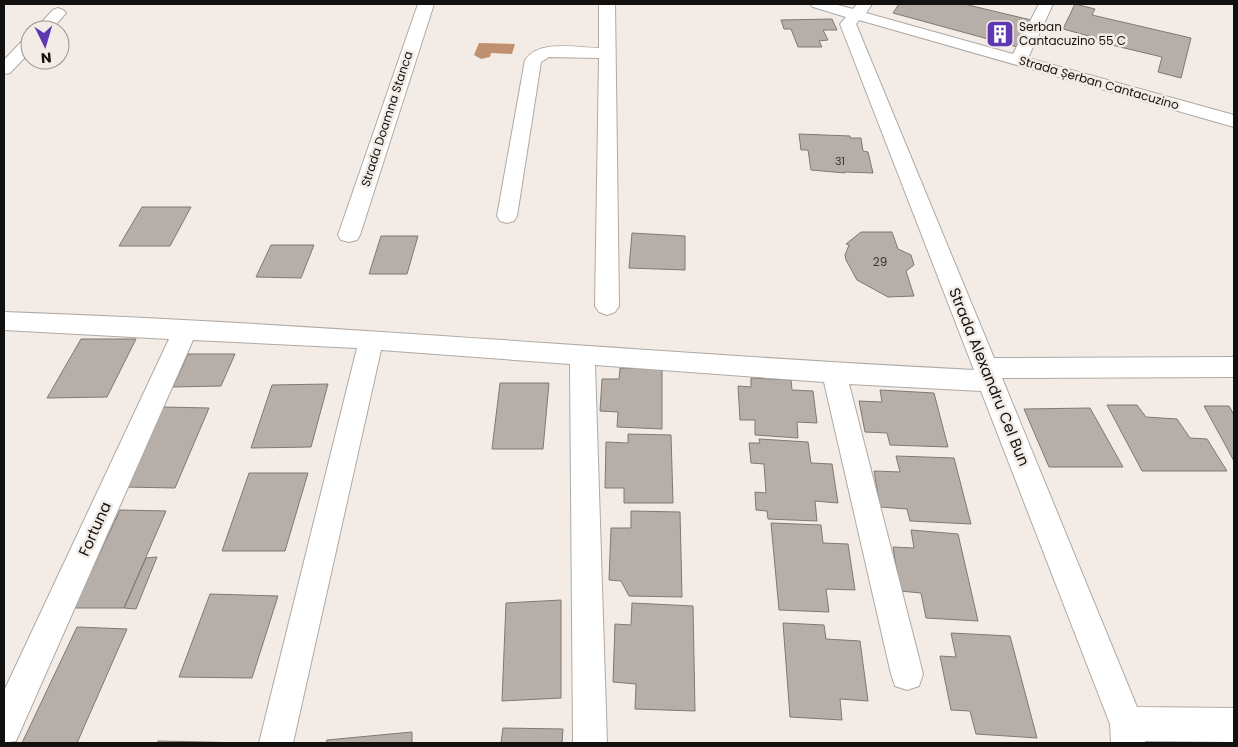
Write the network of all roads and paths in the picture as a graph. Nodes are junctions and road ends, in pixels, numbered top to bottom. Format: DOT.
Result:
graph roads {
  1 [pos="426,4"];
  2 [pos="607,4"];
  3 [pos="818,4"];
  4 [pos="1046,4"];
  5 [pos="861,9"];
  6 [pos="58,13"];
  7 [pos="51,20"];
  8 [pos="20,52"];
  9 [pos="607,53"];
  10 [pos="1018,60"];
  11 [pos="4,69"];
  12 [pos="1234,121"];
  13 [pos="507,216"];
  14 [pos="349,235"];
  15 [pos="607,306"];
  16 [pos="4,321"];
  17 [pos="185,330"];
  18 [pos="370,340"];
  19 [pos="582,355"];
  20 [pos="1234,367"];
  21 [pos="834,373"];
  22 [pos="987,375"];
  23 [pos="907,674"];
  24 [pos="1234,725"];
  25 [pos="4,729"];
  26 [pos="1128,734"];
  27 [pos="276,743"];
  28 [pos="590,743"];
  1 -- 14 [label="street, Strada Doamna Stanca"];
  2 -- 9 [label="street"];
  3 -- 5 [label="street, Strada Șerban Cantacuzino"];
  4 -- 10 [label="street"];
  5 -- 10 [label="street, Strada Șerban Cantacuzino"];
  5 -- 22 [label="street, Strada Alexandru Cel Bun"];
  6 -- 7 [label="street"];
  8 -- 11 [label="street"];
  9 -- 13 [label="street"];
  9 -- 15 [label="street"];
  10 -- 12 [label="street, Strada Șerban Cantacuzino"];
  16 -- 17 [label="street"];
  17 -- 18 [label="street"];
  17 -- 25 [label="street, Fortuna"];
  18 -- 19 [label="street"];
  18 -- 27 [label="street"];
  19 -- 21 [label="street"];
  19 -- 28 [label="street"];
  20 -- 22 [label="street"];
  21 -- 22 [label="street"];
  21 -- 23 [label="street"];
  22 -- 26 [label="street, Strada Alexandru Cel Bun"];
  24 -- 26 [label="street"];
}
